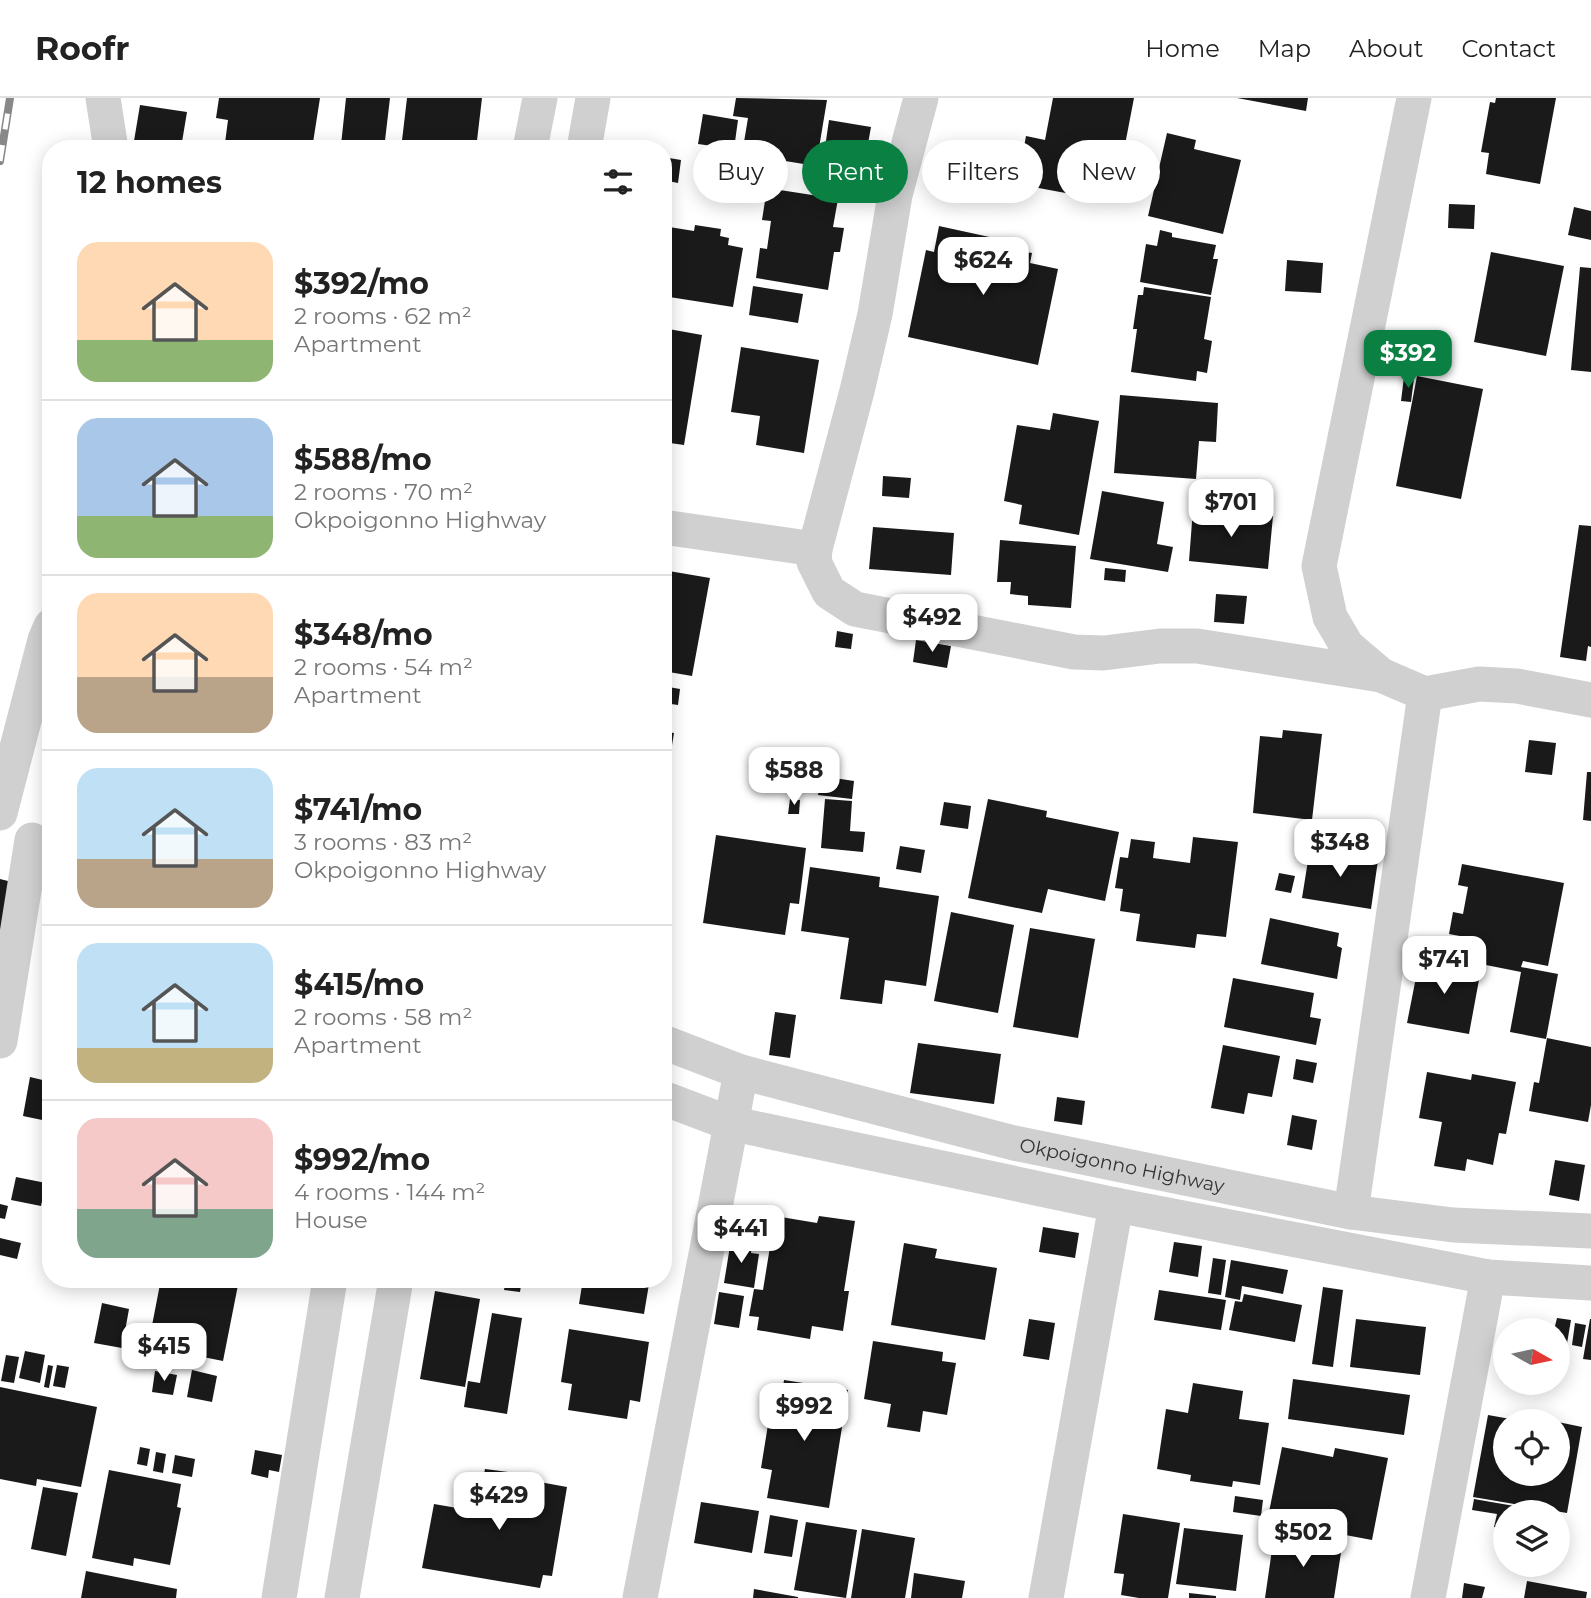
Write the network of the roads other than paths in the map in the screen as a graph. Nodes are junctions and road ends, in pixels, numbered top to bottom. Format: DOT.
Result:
graph roads {
  1 [pos="103,98"];
  2 [pos="540,98"];
  3 [pos="593,98"];
  4 [pos="921,98"];
  5 [pos="1413,98"];
  6 [pos="110,140"];
  7 [pos="532,140"];
  8 [pos="586,140"];
  9 [pos="672,528"];
  10 [pos="815,549"];
  11 [pos="42,652"];
  12 [pos="1381,675"];
  13 [pos="1425,694"];
  14 [pos="1591,700"];
  15 [pos="0,813"];
  16 [pos="28,838"];
  17 [pos="0,1041"];
  18 [pos="672,1045"];
  19 [pos="741,1072"];
  20 [pos="672,1101"];
  21 [pos="729,1123"];
  22 [pos="1116,1205"];
  23 [pos="1351,1212"];
  24 [pos="1591,1231"];
  25 [pos="1488,1277"];
  26 [pos="1591,1283"];
  27 [pos="329,1288"];
  28 [pos="394,1288"];
  29 [pos="279,1598"];
  30 [pos="342,1598"];
  31 [pos="640,1598"];
  32 [pos="1046,1598"];
  33 [pos="1428,1598"];
  1 -- 6 [label="street"];
  2 -- 7 [label="street"];
  3 -- 8 [label="street"];
  4 -- 10 [label="street"];
  5 -- 12 [label="street"];
  9 -- 10 [label="street"];
  10 -- 12 [label="street"];
  11 -- 15 [label="street"];
  12 -- 13 [label="street"];
  13 -- 14 [label="street"];
  13 -- 23 [label="street"];
  16 -- 17 [label="street"];
  18 -- 19 [label="street, Okpoigonno Highway"];
  19 -- 21 [label="street"];
  19 -- 23 [label="street, Okpoigonno Highway"];
  20 -- 21 [label="street, Okpoigonno Highway"];
  21 -- 22 [label="street, Okpoigonno Highway"];
  21 -- 31 [label="street"];
  22 -- 25 [label="street, Okpoigonno Highway"];
  22 -- 32 [label="street"];
  23 -- 24 [label="street, Okpoigonno Highway"];
  25 -- 26 [label="street, Okpoigonno Highway"];
  25 -- 33 [label="street"];
  27 -- 29 [label="street"];
  28 -- 30 [label="street"];
}
